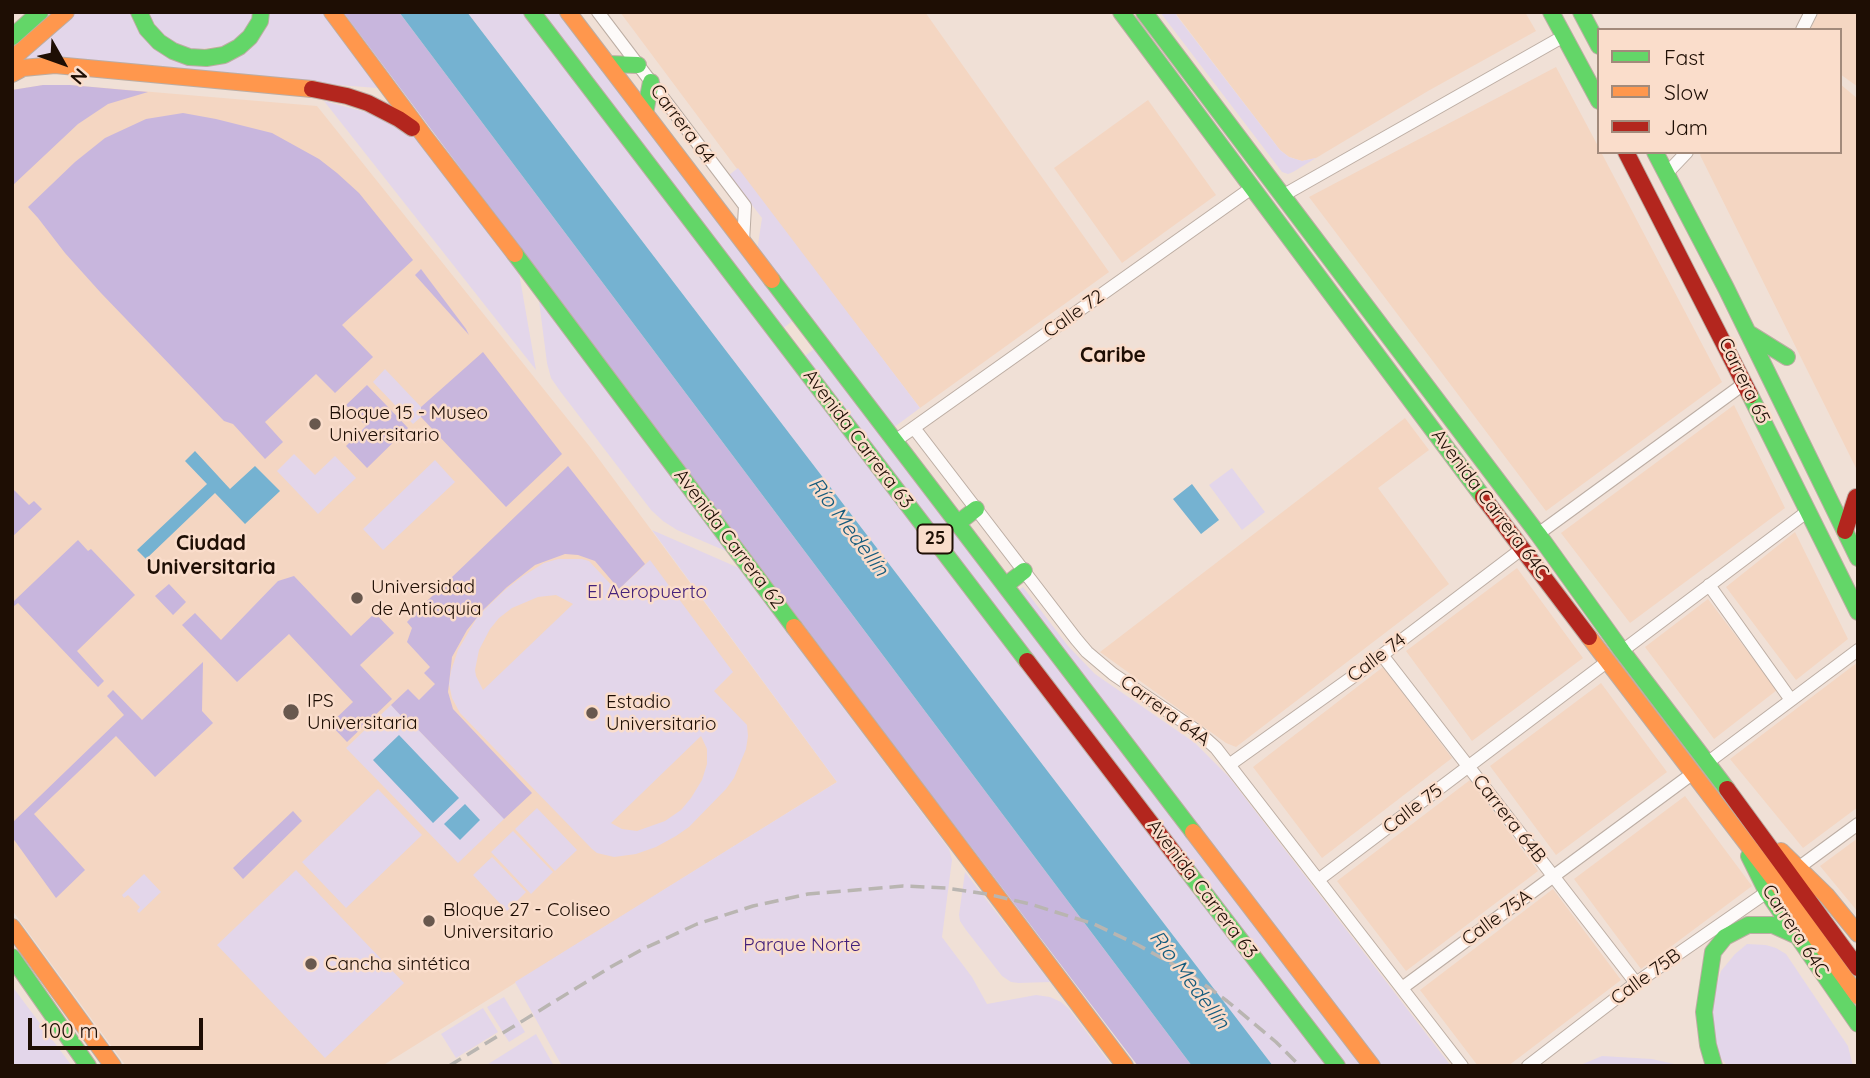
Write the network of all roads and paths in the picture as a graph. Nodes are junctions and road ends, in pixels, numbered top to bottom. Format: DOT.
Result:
graph roads {
  1 [pos="40,12"];
  2 [pos="66,12"];
  3 [pos="139,12"];
  4 [pos="261,12"];
  5 [pos="332,12"];
  6 [pos="532,12"];
  7 [pos="568,12"];
  8 [pos="598,12"];
  9 [pos="1121,12"];
  10 [pos="1144,12"];
  11 [pos="1551,12"];
  12 [pos="1581,12"];
  13 [pos="1811,12"];
  14 [pos="1803,28"];
  15 [pos="1564,36"];
  16 [pos="12,37"];
  17 [pos="1597,42"];
  18 [pos="12,59"];
  19 [pos="608,64"];
  20 [pos="638,65"];
  21 [pos="12,74"];
  22 [pos="650,82"];
  23 [pos="1597,97"];
  24 [pos="645,113"];
  25 [pos="425,137"];
  26 [pos="1627,154"];
  27 [pos="1656,154"];
  28 [pos="1685,154"];
  29 [pos="1667,174"];
  30 [pos="1253,187"];
  31 [pos="1282,196"];
  32 [pos="743,242"];
  33 [pos="1748,333"];
  34 [pos="1787,357"];
  35 [pos="1745,383"];
  36 [pos="914,428"];
  37 [pos="895,441"];
  38 [pos="1856,497"];
  39 [pos="976,509"];
  40 [pos="1808,511"];
  41 [pos="958,523"];
  42 [pos="1845,531"];
  43 [pos="1538,534"];
  44 [pos="1523,548"];
  45 [pos="1858,558"];
  46 [pos="1024,571"];
  47 [pos="1006,585"];
  48 [pos="1709,585"];
  49 [pos="1858,612"];
  50 [pos="1858,650"];
  51 [pos="1622,651"];
  52 [pos="1382,655"];
  53 [pos="1608,661"];
  54 [pos="1791,700"];
  55 [pos="1707,763"];
  56 [pos="1229,765"];
  57 [pos="1469,766"];
  58 [pos="1692,774"];
  59 [pos="1858,824"];
  60 [pos="1756,827"];
  61 [pos="1738,834"];
  62 [pos="1798,868"];
  63 [pos="1554,877"];
  64 [pos="1318,880"];
  65 [pos="1767,892"];
  66 [pos="12,927"];
  67 [pos="1858,934"];
  68 [pos="1795,935"];
  69 [pos="12,957"];
  70 [pos="1858,968"];
  71 [pos="1636,983"];
  72 [pos="1402,988"];
  73 [pos="1858,996"];
  74 [pos="1857,1025"];
  75 [pos="88,1066"];
  76 [pos="113,1066"];
  77 [pos="1125,1066"];
  78 [pos="1337,1066"];
  79 [pos="1372,1066"];
  80 [pos="1462,1066"];
  81 [pos="1528,1066"];
  82 [pos="1714,1066"];
  1 -- 16 [label="main road"];
  2 -- 18 [label="main road"];
  3 -- 4 [label="main road"];
  5 -- 25 [label="main road, Avenida Carrera 62"];
  6 -- 78 [label="main road, Avenida Carrera 63 / 25"];
  7 -- 19 [label="main road, Avenida Carrera 63 / 25"];
  8 -- 20 [label="street, Carrera 64"];
  9 -- 30 [label="main road, Avenida Carrera 64C"];
  10 -- 31 [label="main road, Avenida Carrera 64C"];
  11 -- 15 [label="main road"];
  12 -- 17 [label="main road"];
  13 -- 14 [label="street"];
  15 -- 23 [label="main road"];
  15 -- 31 [label="street"];
  19 -- 20 [label="main road"];
  19 -- 24 [label="main road, Avenida Carrera 63 / 25"];
  20 -- 22 [label="street, Carrera 64"];
  21 -- 25 [label="main road"];
  22 -- 24 [label="main road"];
  22 -- 32 [label="street, Carrera 64"];
  24 -- 32 [label="main road, Avenida Carrera 63 / 25"];
  25 -- 77 [label="main road, Avenida Carrera 62"];
  26 -- 35 [label="main road, Carrera 65"];
  27 -- 29 [label="main road, Carrera 65"];
  28 -- 29 [label="street"];
  29 -- 33 [label="main road, Carrera 65"];
  30 -- 36 [label="street, Calle 72"];
  30 -- 44 [label="main road, Avenida Carrera 64C"];
  31 -- 43 [label="main road, Avenida Carrera 64C"];
  32 -- 37 [label="main road, Avenida Carrera 63 / 25"];
  33 -- 34 [label="main road"];
  33 -- 42 [label="main road, Carrera 65"];
  35 -- 40 [label="main road, Carrera 65"];
  35 -- 43 [label="street"];
  36 -- 37 [label="street, Calle 72"];
  36 -- 39 [label="street, Carrera 64A"];
  37 -- 41 [label="main road, Avenida Carrera 63 / 25"];
  38 -- 42 [label="main road"];
  39 -- 41 [label="main road"];
  39 -- 46 [label="street, Carrera 64A"];
  40 -- 48 [label="street"];
  40 -- 49 [label="main road, Carrera 65"];
  41 -- 47 [label="main road, Avenida Carrera 63 / 25"];
  42 -- 45 [label="main road, Carrera 65"];
  43 -- 51 [label="main road, Avenida Carrera 64C"];
  44 -- 52 [label="street, Calle 74"];
  44 -- 53 [label="main road, Avenida Carrera 64C"];
  46 -- 47 [label="main road"];
  46 -- 56 [label="street, Carrera 64A"];
  47 -- 79 [label="main road, Avenida Carrera 63 / 25"];
  48 -- 51 [label="street"];
  48 -- 54 [label="street"];
  50 -- 54 [label="street"];
  51 -- 55 [label="main road, Avenida Carrera 64C"];
  52 -- 56 [label="street, Calle 74"];
  52 -- 57 [label="street, Carrera 64B"];
  53 -- 57 [label="street, Calle 75"];
  53 -- 58 [label="main road, Avenida Carrera 64C"];
  54 -- 55 [label="street"];
  55 -- 60 [label="main road, Avenida Carrera 64C"];
  56 -- 64 [label="street, Carrera 64A"];
  57 -- 63 [label="street, Carrera 64B"];
  57 -- 64 [label="street, Calle 75"];
  58 -- 61 [label="main road, Avenida Carrera 64C"];
  58 -- 63 [label="street, Calle 75A"];
  59 -- 62 [label="street"];
  60 -- 62 [label="main road, Carrera 64C"];
  60 -- 70 [label="main road, Avenida Carrera 64C"];
  61 -- 65 [label="main road, Carrera 64C"];
  61 -- 73 [label="main road, Avenida Carrera 64C"];
  62 -- 67 [label="main road, Carrera 64C"];
  63 -- 71 [label="street, Carrera 64B"];
  63 -- 72 [label="street, Calle 75A"];
  64 -- 72 [label="street, Carrera 64A"];
  65 -- 68 [label="main road, Carrera 64C"];
  65 -- 71 [label="street, Calle 75B"];
  66 -- 76 [label="main road"];
  68 -- 74 [label="main road, Carrera 64C"];
  68 -- 82 [label="main road"];
  69 -- 75 [label="main road"];
  71 -- 81 [label="street, Calle 75B"];
  72 -- 80 [label="street, Carrera 64A"];
}
